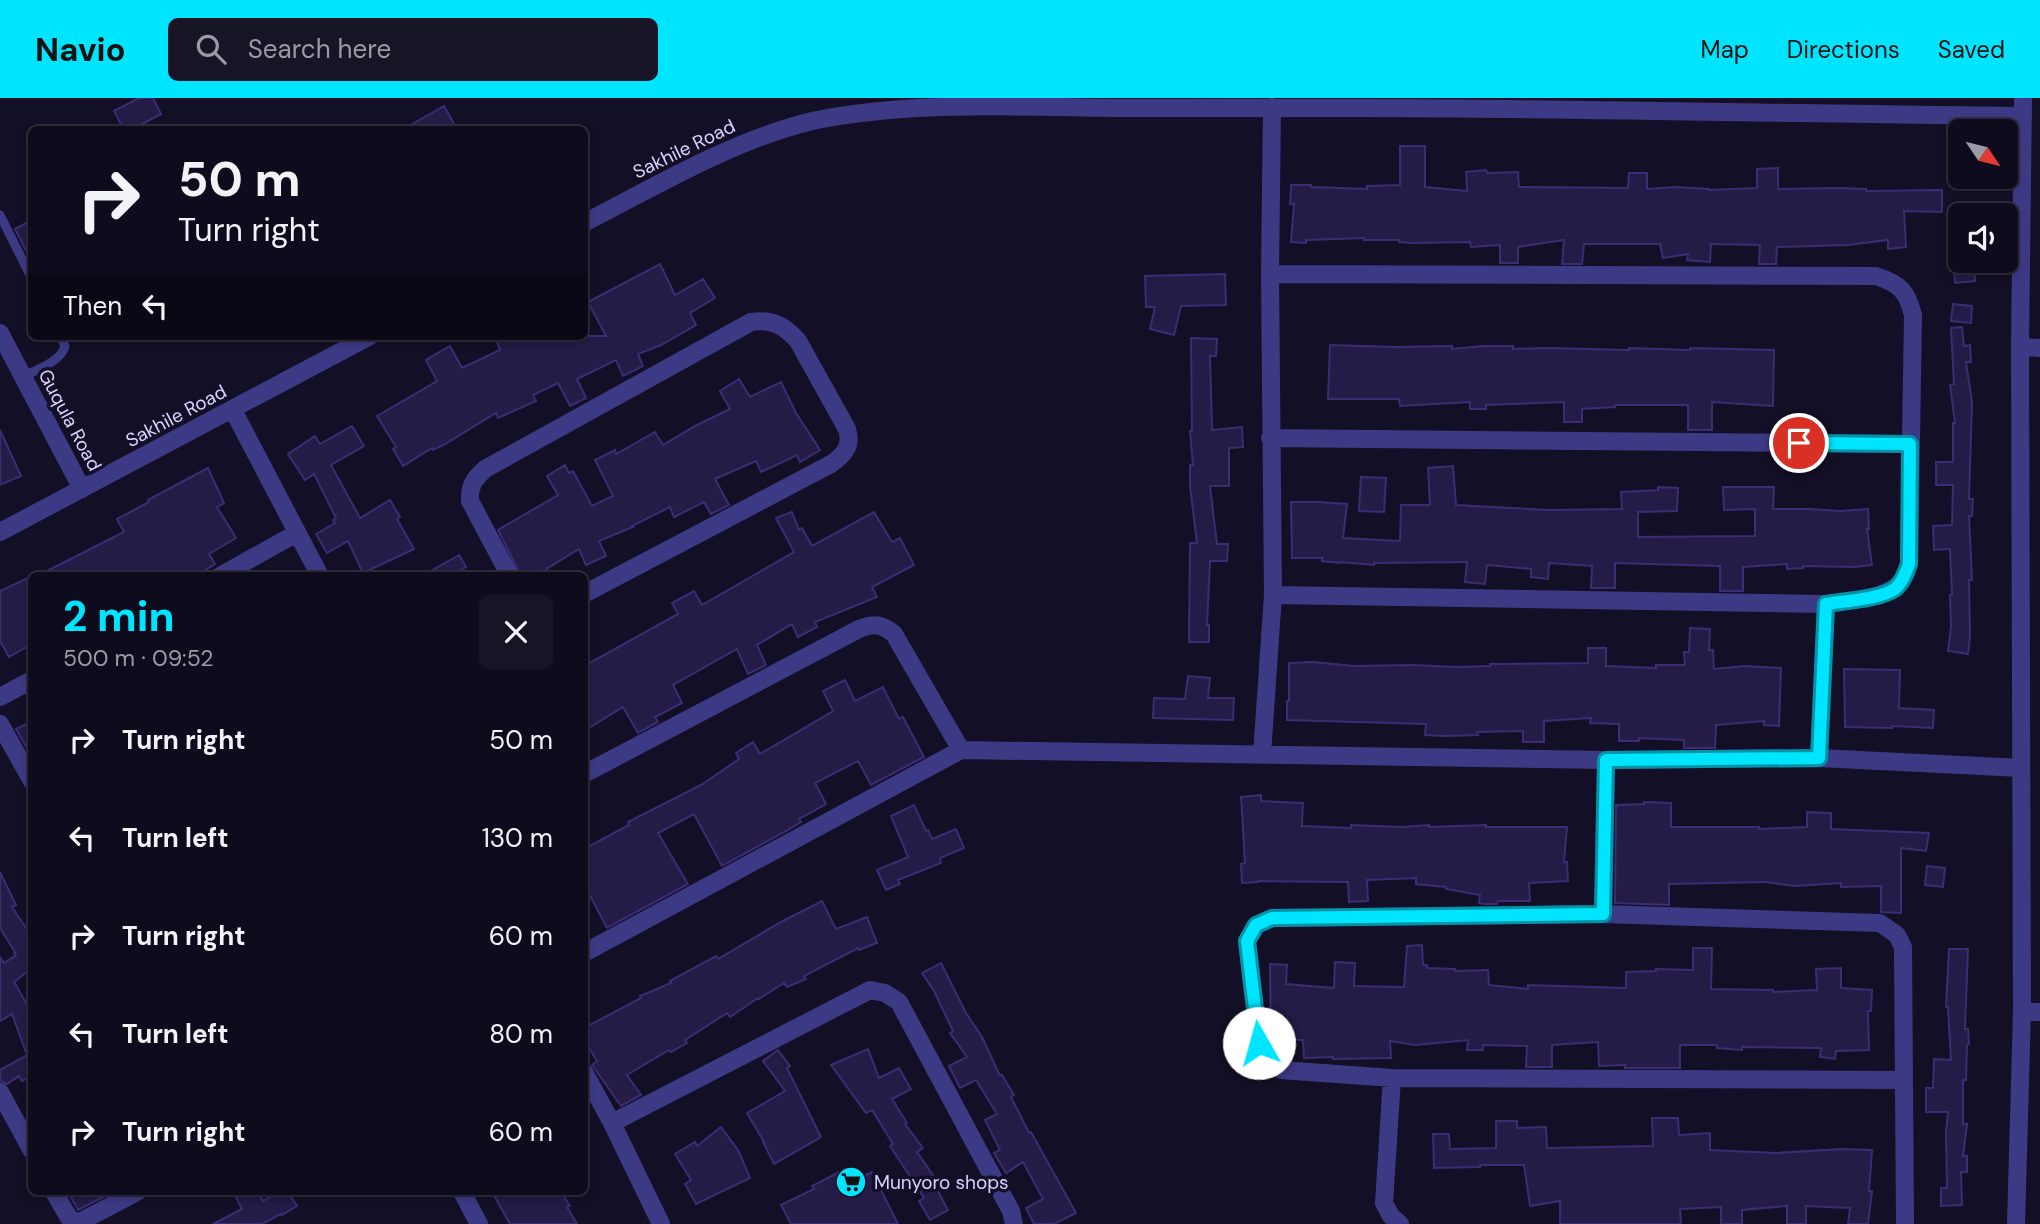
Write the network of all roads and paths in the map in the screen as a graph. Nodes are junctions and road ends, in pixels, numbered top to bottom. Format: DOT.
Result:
graph roads {
  1 [pos="1146,103"];
  2 [pos="1705,105"];
  3 [pos="1272,107"];
  4 [pos="2023,107"];
  5 [pos="0,215"];
  6 [pos="588,221"];
  7 [pos="28,271"];
  8 [pos="1270,274"];
  9 [pos="62,340"];
  10 [pos="363,340"];
  11 [pos="2,341"];
  12 [pos="2020,347"];
  13 [pos="2040,348"];
  14 [pos="23,377"];
  15 [pos="233,410"];
  16 [pos="1270,438"];
  17 [pos="1910,444"];
  18 [pos="82,489"];
  19 [pos="0,532"];
  20 [pos="297,533"];
  21 [pos="227,572"];
  22 [pos="318,572"];
  23 [pos="508,572"];
  24 [pos="588,592"];
  25 [pos="1273,595"];
  26 [pos="1826,604"];
  27 [pos="28,682"];
  28 [pos="0,697"];
  29 [pos="0,724"];
  30 [pos="961,750"];
  31 [pos="1262,754"];
  32 [pos="1819,758"];
  33 [pos="1606,760"];
  34 [pos="2021,768"];
  35 [pos="588,772"];
  36 [pos="28,774"];
  37 [pos="1603,914"];
  38 [pos="588,951"];
  39 [pos="2031,1012"];
  40 [pos="1392,1078"];
  41 [pos="588,1079"];
  42 [pos="1904,1080"];
  43 [pos="0,1092"];
  44 [pos="612,1123"];
  45 [pos="28,1144"];
  46 [pos="56,1195"];
  47 [pos="131,1195"];
  48 [pos="464,1195"];
  49 [pos="479,1224"];
  50 [pos="661,1224"];
  51 [pos="1014,1224"];
  52 [pos="1400,1224"];
  53 [pos="1905,1224"];
  54 [pos="2016,1224"];
  1 -- 3 [label="street, Sakhile Road"];
  1 -- 6 [label="street, Sakhile Road"];
  2 -- 3 [label="street, Sakhile Road"];
  2 -- 4 [label="street, Sakhile Road"];
  3 -- 8 [label="street"];
  4 -- 12 [label="street"];
  5 -- 7 [label="lane"];
  8 -- 16 [label="street"];
  8 -- 17 [label="street"];
  9 -- 14 [label="lane"];
  10 -- 15 [label="street, Sakhile Road"];
  11 -- 14 [label="street, Guqula Road"];
  12 -- 13 [label="street"];
  12 -- 34 [label="street"];
  14 -- 18 [label="street, Guqula Road"];
  15 -- 18 [label="street, Sakhile Road"];
  15 -- 20 [label="street"];
  16 -- 17 [label="street"];
  16 -- 25 [label="street"];
  17 -- 26 [label="street"];
  18 -- 19 [label="street, Sakhile Road"];
  20 -- 21 [label="street"];
  20 -- 22 [label="street"];
  23 -- 24 [label="street"];
  25 -- 26 [label="street"];
  25 -- 31 [label="street"];
  26 -- 32 [label="street"];
  27 -- 28 [label="street"];
  29 -- 36 [label="street"];
  30 -- 31 [label="street"];
  30 -- 35 [label="street"];
  30 -- 38 [label="street"];
  31 -- 33 [label="street"];
  32 -- 33 [label="street"];
  32 -- 34 [label="street"];
  33 -- 37 [label="street"];
  34 -- 39 [label="street"];
  37 -- 40 [label="street"];
  37 -- 42 [label="street"];
  39 -- 54 [label="street"];
  40 -- 42 [label="street"];
  40 -- 52 [label="street"];
  41 -- 44 [label="street"];
  42 -- 53 [label="street"];
  43 -- 45 [label="street"];
  44 -- 50 [label="street"];
  44 -- 51 [label="street"];
  46 -- 47 [label="street"];
  48 -- 49 [label="street"];
}
